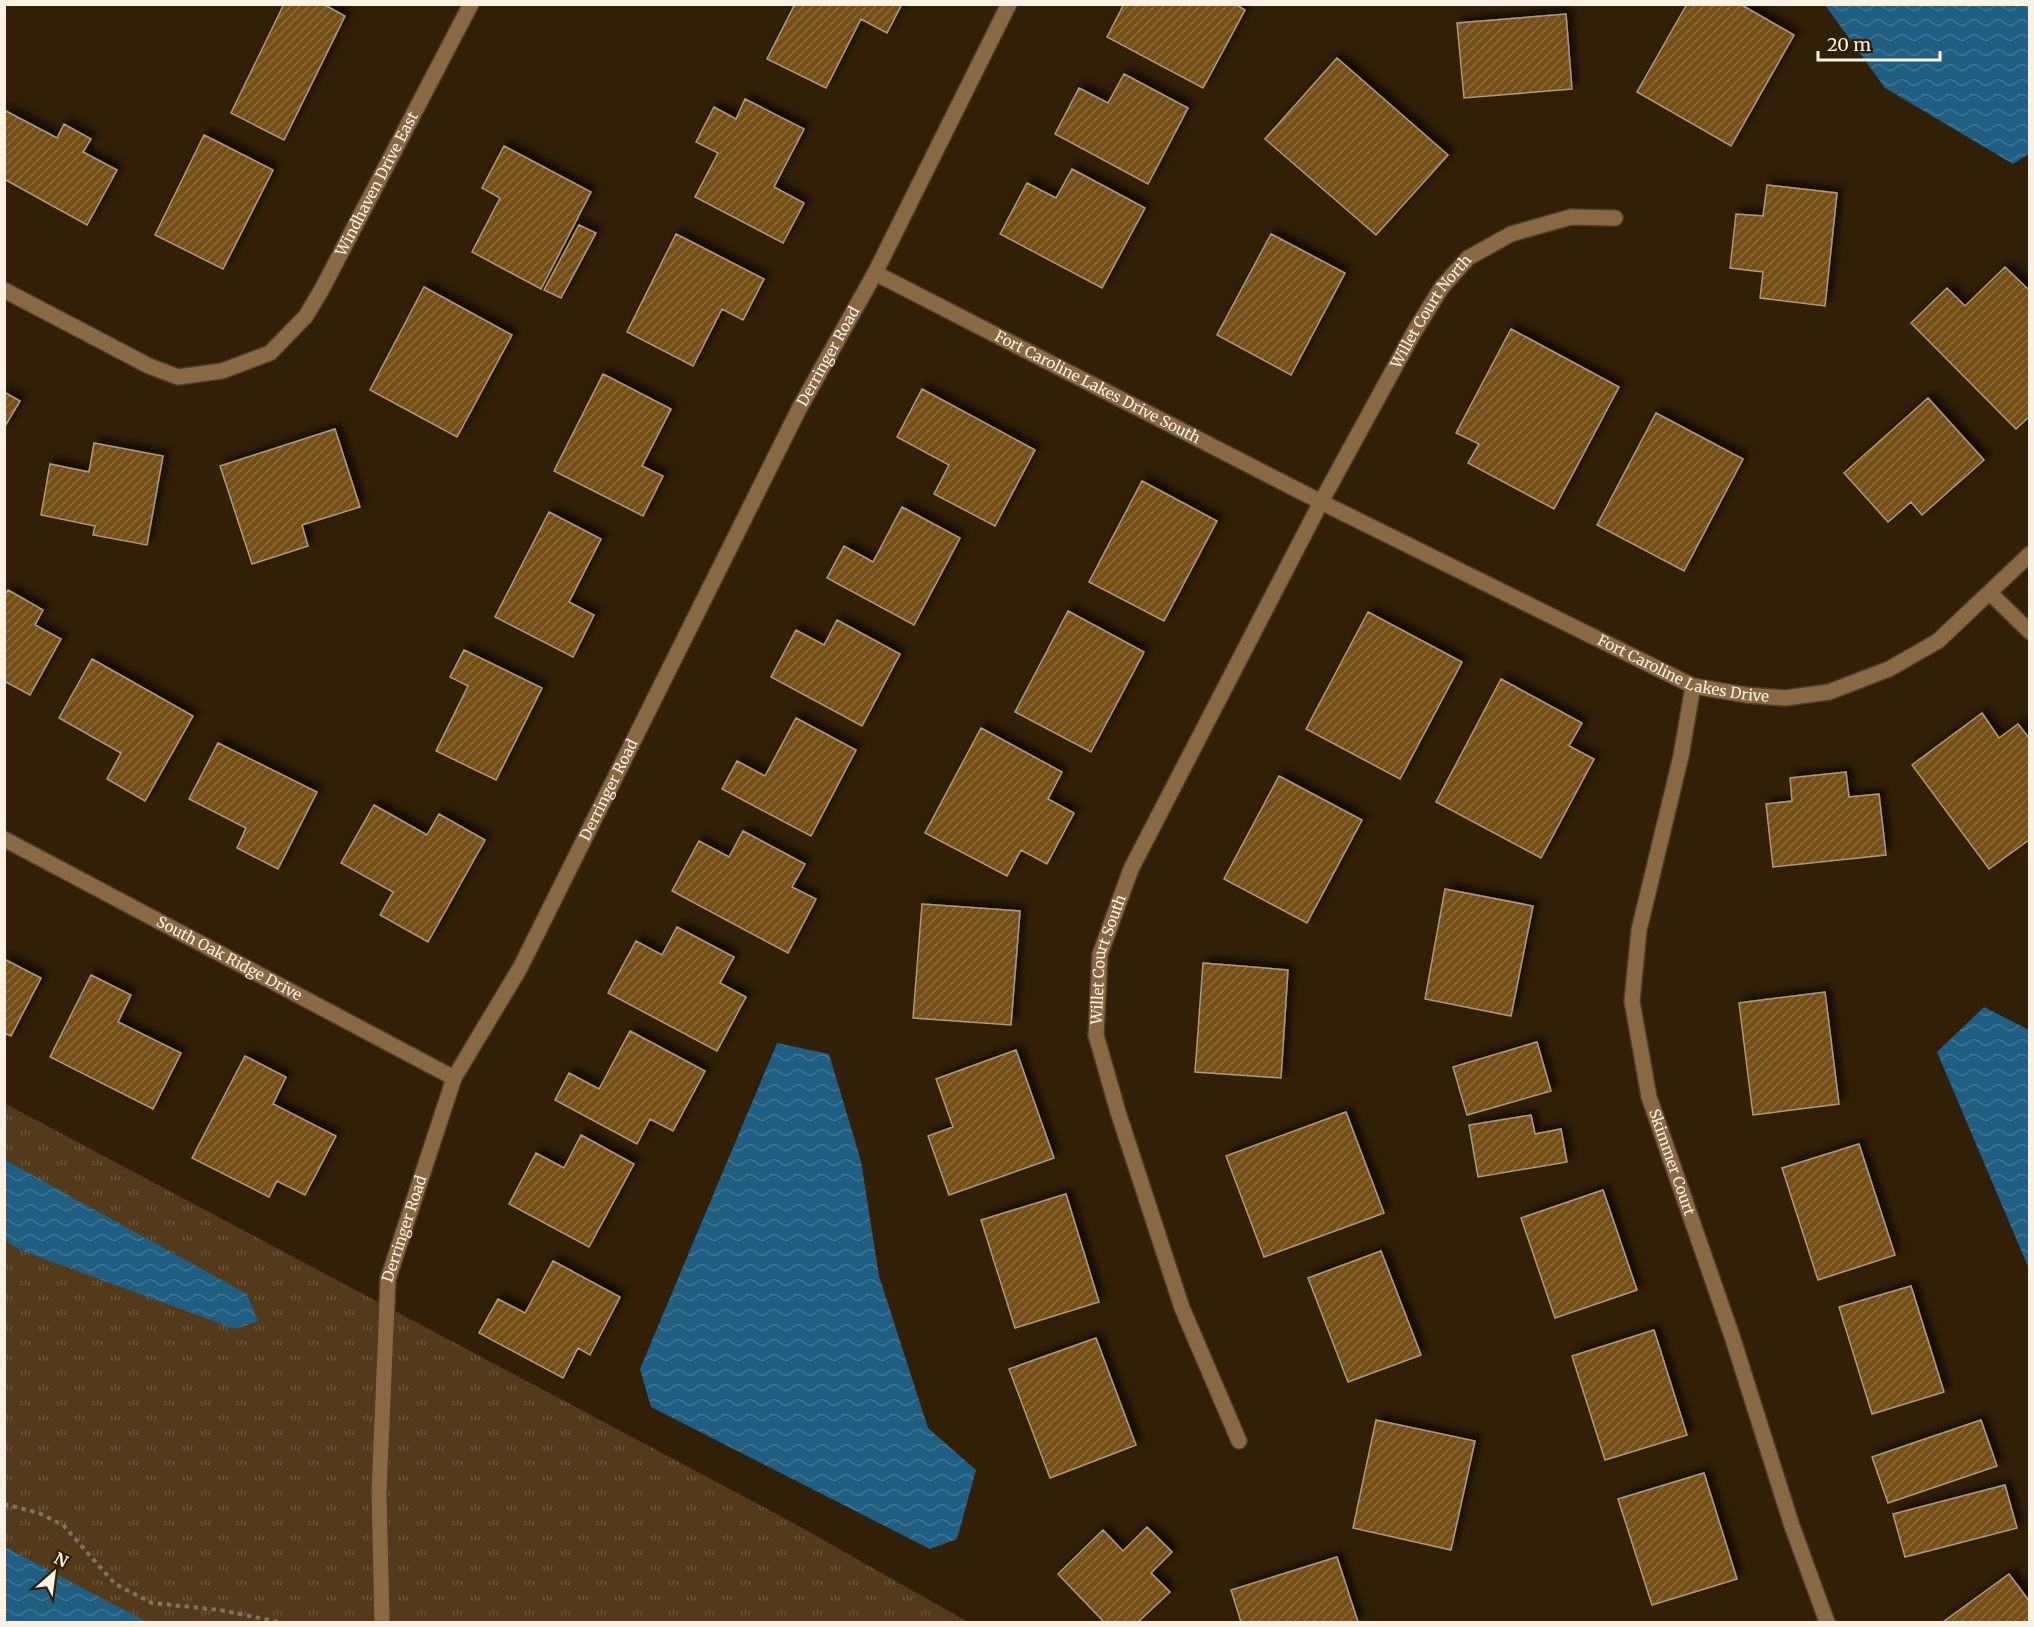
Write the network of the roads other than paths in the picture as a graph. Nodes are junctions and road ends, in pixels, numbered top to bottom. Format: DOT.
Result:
graph roads {
  1 [pos="471,4"];
  2 [pos="1009,4"];
  3 [pos="1615,218"];
  4 [pos="875,273"];
  5 [pos="4,290"];
  6 [pos="1321,502"];
  7 [pos="2030,554"];
  8 [pos="1990,593"];
  9 [pos="2030,632"];
  10 [pos="1693,686"];
  11 [pos="4,839"];
  12 [pos="454,1078"];
  13 [pos="1239,1441"];
  14 [pos="382,1623"];
  15 [pos="1827,1623"];
  1 -- 5 [label="street, Windhaven Drive East"];
  2 -- 4 [label="street, Derringer Road"];
  3 -- 6 [label="street, Willet Court North"];
  4 -- 6 [label="street, Fort Caroline Lakes Drive South"];
  4 -- 12 [label="street, Derringer Road"];
  6 -- 10 [label="street, Fort Caroline Lakes Drive"];
  6 -- 13 [label="street, Willet Court South"];
  7 -- 8 [label="street, Fort Caroline Lakes Drive"];
  8 -- 9 [label="street"];
  8 -- 10 [label="street, Fort Caroline Lakes Drive"];
  10 -- 15 [label="street, Skimmer Court"];
  11 -- 12 [label="street, South Oak Ridge Drive"];
  12 -- 14 [label="street, Derringer Road"];
}
